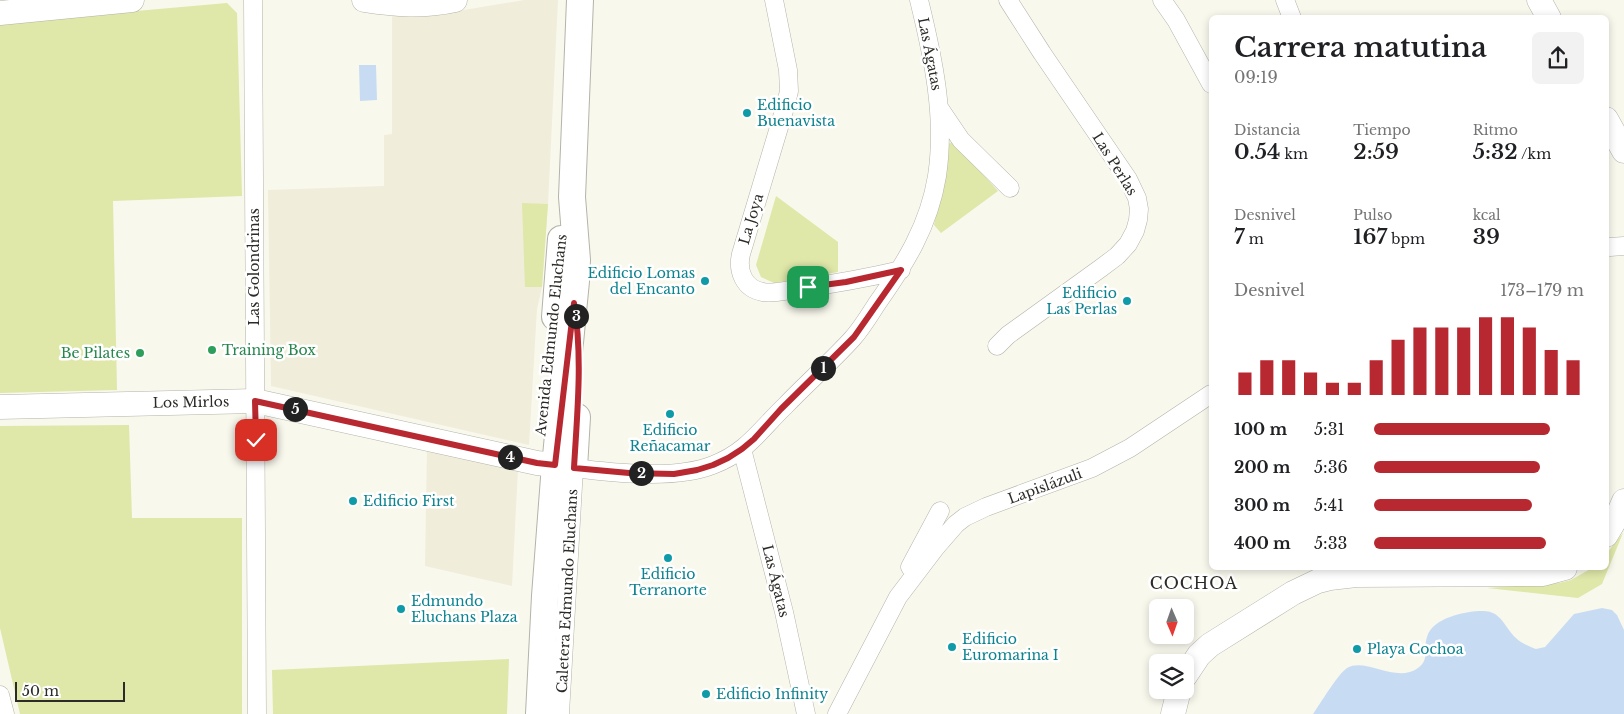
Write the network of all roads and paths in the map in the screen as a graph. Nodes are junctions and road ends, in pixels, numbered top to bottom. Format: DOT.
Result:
graph roads {
  1 [pos="132,0"];
  2 [pos="252,0"];
  3 [pos="364,0"];
  4 [pos="455,0"];
  5 [pos="580,0"];
  6 [pos="774,0"];
  7 [pos="919,0"];
  8 [pos="1008,0"];
  9 [pos="1162,0"];
  10 [pos="1285,0"];
  11 [pos="1539,0"];
  12 [pos="0,13"];
  13 [pos="1291,15"];
  14 [pos="1547,15"];
  15 [pos="1209,80"];
  16 [pos="940,109"];
  17 [pos="1609,124"];
  18 [pos="1624,151"];
  19 [pos="1010,188"];
  20 [pos="572,197"];
  21 [pos="901,270"];
  22 [pos="997,346"];
  23 [pos="1209,395"];
  24 [pos="255,401"];
  25 [pos="0,407"];
  26 [pos="742,449"];
  27 [pos="555,465"];
  28 [pos="1624,501"];
  29 [pos="940,511"];
  30 [pos="1609,531"];
  31 [pos="1558,570"];
  32 [pos="898,597"];
  33 [pos="1194,662"];
  34 [pos="0,696"];
  35 [pos="1177,699"];
  36 [pos="5,714"];
  37 [pos="257,714"];
  38 [pos="523,714"];
  39 [pos="540,714"];
  40 [pos="560,714"];
  41 [pos="806,714"];
  42 [pos="838,714"];
  43 [pos="1173,714"];
  1 -- 12 [label="main road"];
  2 -- 24 [label="street, Las Golondrinas"];
  3 -- 4 [label="main road"];
  5 -- 20 [label="main road, Avenida Edmundo Eluchans"];
  6 -- 21 [label="street, La Joya"];
  7 -- 16 [label="street, Las Ágatas"];
  8 -- 22 [label="street, Las Perlas"];
  9 -- 15 [label="street"];
  10 -- 13 [label="street"];
  11 -- 14 [label="main road"];
  16 -- 19 [label="street, Las Ágatas"];
  16 -- 21 [label="street, Las Ágatas"];
  17 -- 18 [label="main road"];
  20 -- 27 [label="main road, Avenida Edmundo Eluchans"];
  20 -- 27 [label="main road, Avenida Edmundo Eluchans"];
  21 -- 26 [label="street, Las Ágatas"];
  23 -- 32 [label="street, Lapislázuli"];
  24 -- 25 [label="main road, Los Mirlos"];
  24 -- 27 [label="main road, Los Mirlos"];
  24 -- 37 [label="street, Las Golondrinas"];
  26 -- 27 [label="street, Las Ágatas"];
  26 -- 41 [label="street, Las Ágatas"];
  27 -- 38 [label="main road, Avenida Edmundo Eluchans"];
  27 -- 39 [label="main road, Avenida Edmundo Eluchans"];
  27 -- 40 [label="street, Caletera Edmundo Eluchans"];
  28 -- 30 [label="main road"];
  29 -- 32 [label="street, Lapislázuli"];
  31 -- 33 [label="main road"];
  32 -- 42 [label="street, Lapislázuli"];
  34 -- 36 [label="street"];
  35 -- 43 [label="main road"];
}
